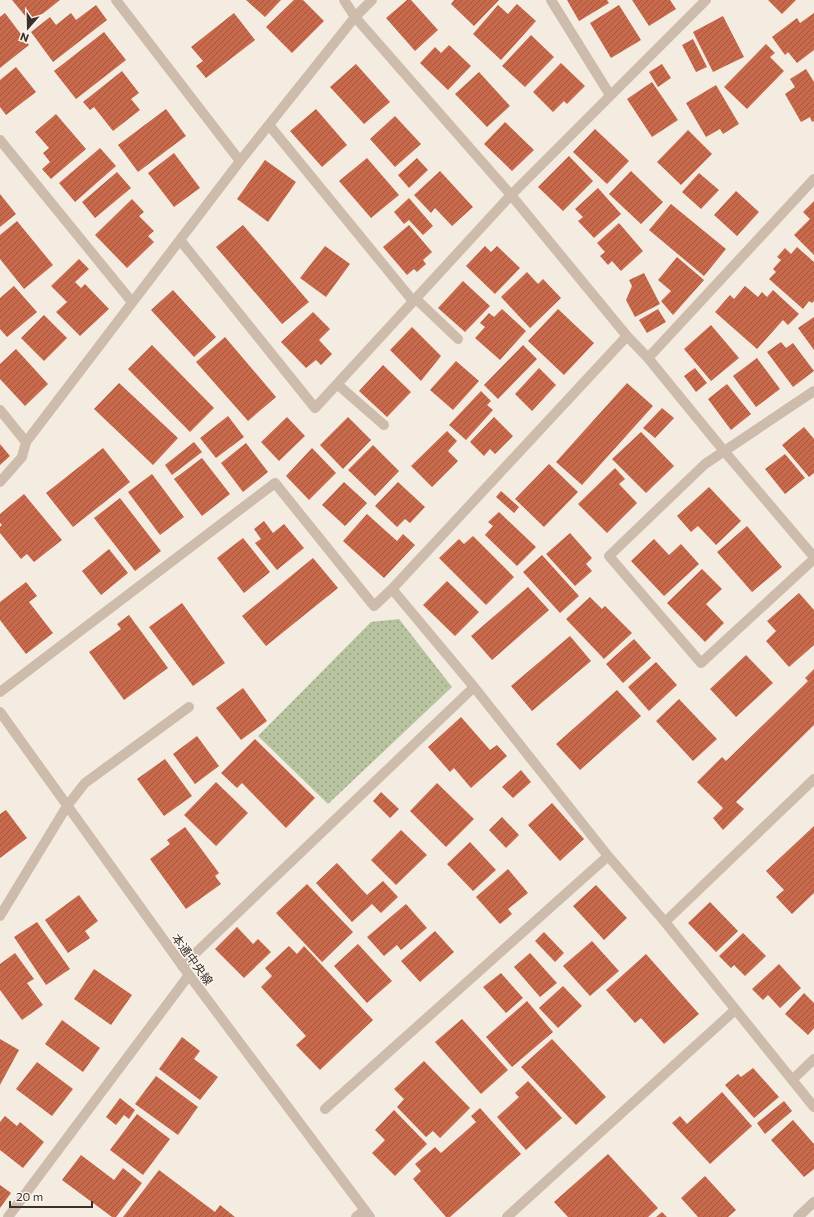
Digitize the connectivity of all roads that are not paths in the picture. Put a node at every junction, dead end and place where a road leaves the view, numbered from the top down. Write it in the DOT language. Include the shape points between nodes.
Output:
graph roads {
  1 [pos="116,0"];
  2 [pos="344,0"];
  3 [pos="372,0"];
  4 [pos="551,0"];
  5 [pos="706,0"];
  6 [pos="355,17"];
  7 [pos="610,95"];
  8 [pos="269,125"];
  9 [pos="0,140"];
  10 [pos="240,161"];
  11 [pos="814,180"];
  12 [pos="511,195"];
  13 [pos="180,240"];
  14 [pos="414,300"];
  15 [pos="132,302"];
  16 [pos="627,336"];
  17 [pos="458,339"];
  18 [pos="648,358"];
  19 [pos="337,384"];
  20 [pos="814,391"];
  21 [pos="0,410"];
  22 [pos="384,425"];
  23 [pos="26,442"];
  24 [pos="724,451"];
  25 [pos="0,482"];
  26 [pos="814,558"];
  27 [pos="392,589"];
  28 [pos="474,687"];
  29 [pos="0,692"];
  30 [pos="190,707"];
  31 [pos="0,712"];
  32 [pos="814,779"];
  33 [pos="67,806"];
  34 [pos="608,856"];
  35 [pos="0,916"];
  36 [pos="665,922"];
  37 [pos="182,966"];
  38 [pos="188,975"];
  39 [pos="735,1010"];
  40 [pos="814,1059"];
  41 [pos="792,1080"];
  42 [pos="814,1107"];
  43 [pos="325,1110"];
  44 [pos="814,1202"];
  45 [pos="367,1213"];
  46 [pos="8,1217"];
  47 [pos="356,1217"];
  48 [pos="507,1217"];
  49 [pos="798,1217"];
  1 -- 10 [label="street"];
  2 -- 6 [label="street"];
  3 -- 6 [label="street"];
  4 -- 7 [label="street"];
  5 -- 7 [label="street"];
  6 -- 8 [label="street"];
  6 -- 12 [label="street"];
  7 -- 12 [label="street"];
  8 -- 10 [label="street"];
  8 -- 14 [label="street"];
  9 -- 15 [label="street"];
  10 -- 13 [label="street"];
  11 -- 18 [label="street"];
  12 -- 14 [label="street"];
  12 -- 16 [label="street"];
  13 -- 15 [label="street"];
  13 -- 19 [label="street" via="315,408"];
  14 -- 17 [label="street"];
  14 -- 19 [label="street"];
  15 -- 23 [label="street"];
  16 -- 18 [label="street"];
  16 -- 27 [label="street"];
  18 -- 24 [label="street"];
  19 -- 22 [label="street"];
  20 -- 24 [label="street"];
  21 -- 23 [label="street"];
  23 -- 25 [label="street" via="22,458"];
  24 -- 26 [label="street"];
  24 -- 26 [label="street" via="705,464 608,556 701,663"];
  27 -- 28 [label="street"];
  27 -- 29 [label="street" via="374,606 275,483"];
  28 -- 34 [label="street"];
  28 -- 37 [label="street"];
  30 -- 33 [label="street" via="85,783"];
  31 -- 33 [label="street, 本通中央線"];
  32 -- 36 [label="street"];
  33 -- 35 [label="street"];
  33 -- 37 [label="street, 本通中央線"];
  34 -- 36 [label="street"];
  34 -- 43 [label="street"];
  36 -- 39 [label="street"];
  37 -- 38 [label="street, 本通中央線"];
  38 -- 45 [label="street, 本通中央線"];
  38 -- 46 [label="street"];
  39 -- 41 [label="street"];
  39 -- 48 [label="street"];
  40 -- 41 [label="street"];
  41 -- 42 [label="street"];
  44 -- 49 [label="street"];
  45 -- 47 [label="street"];
}
